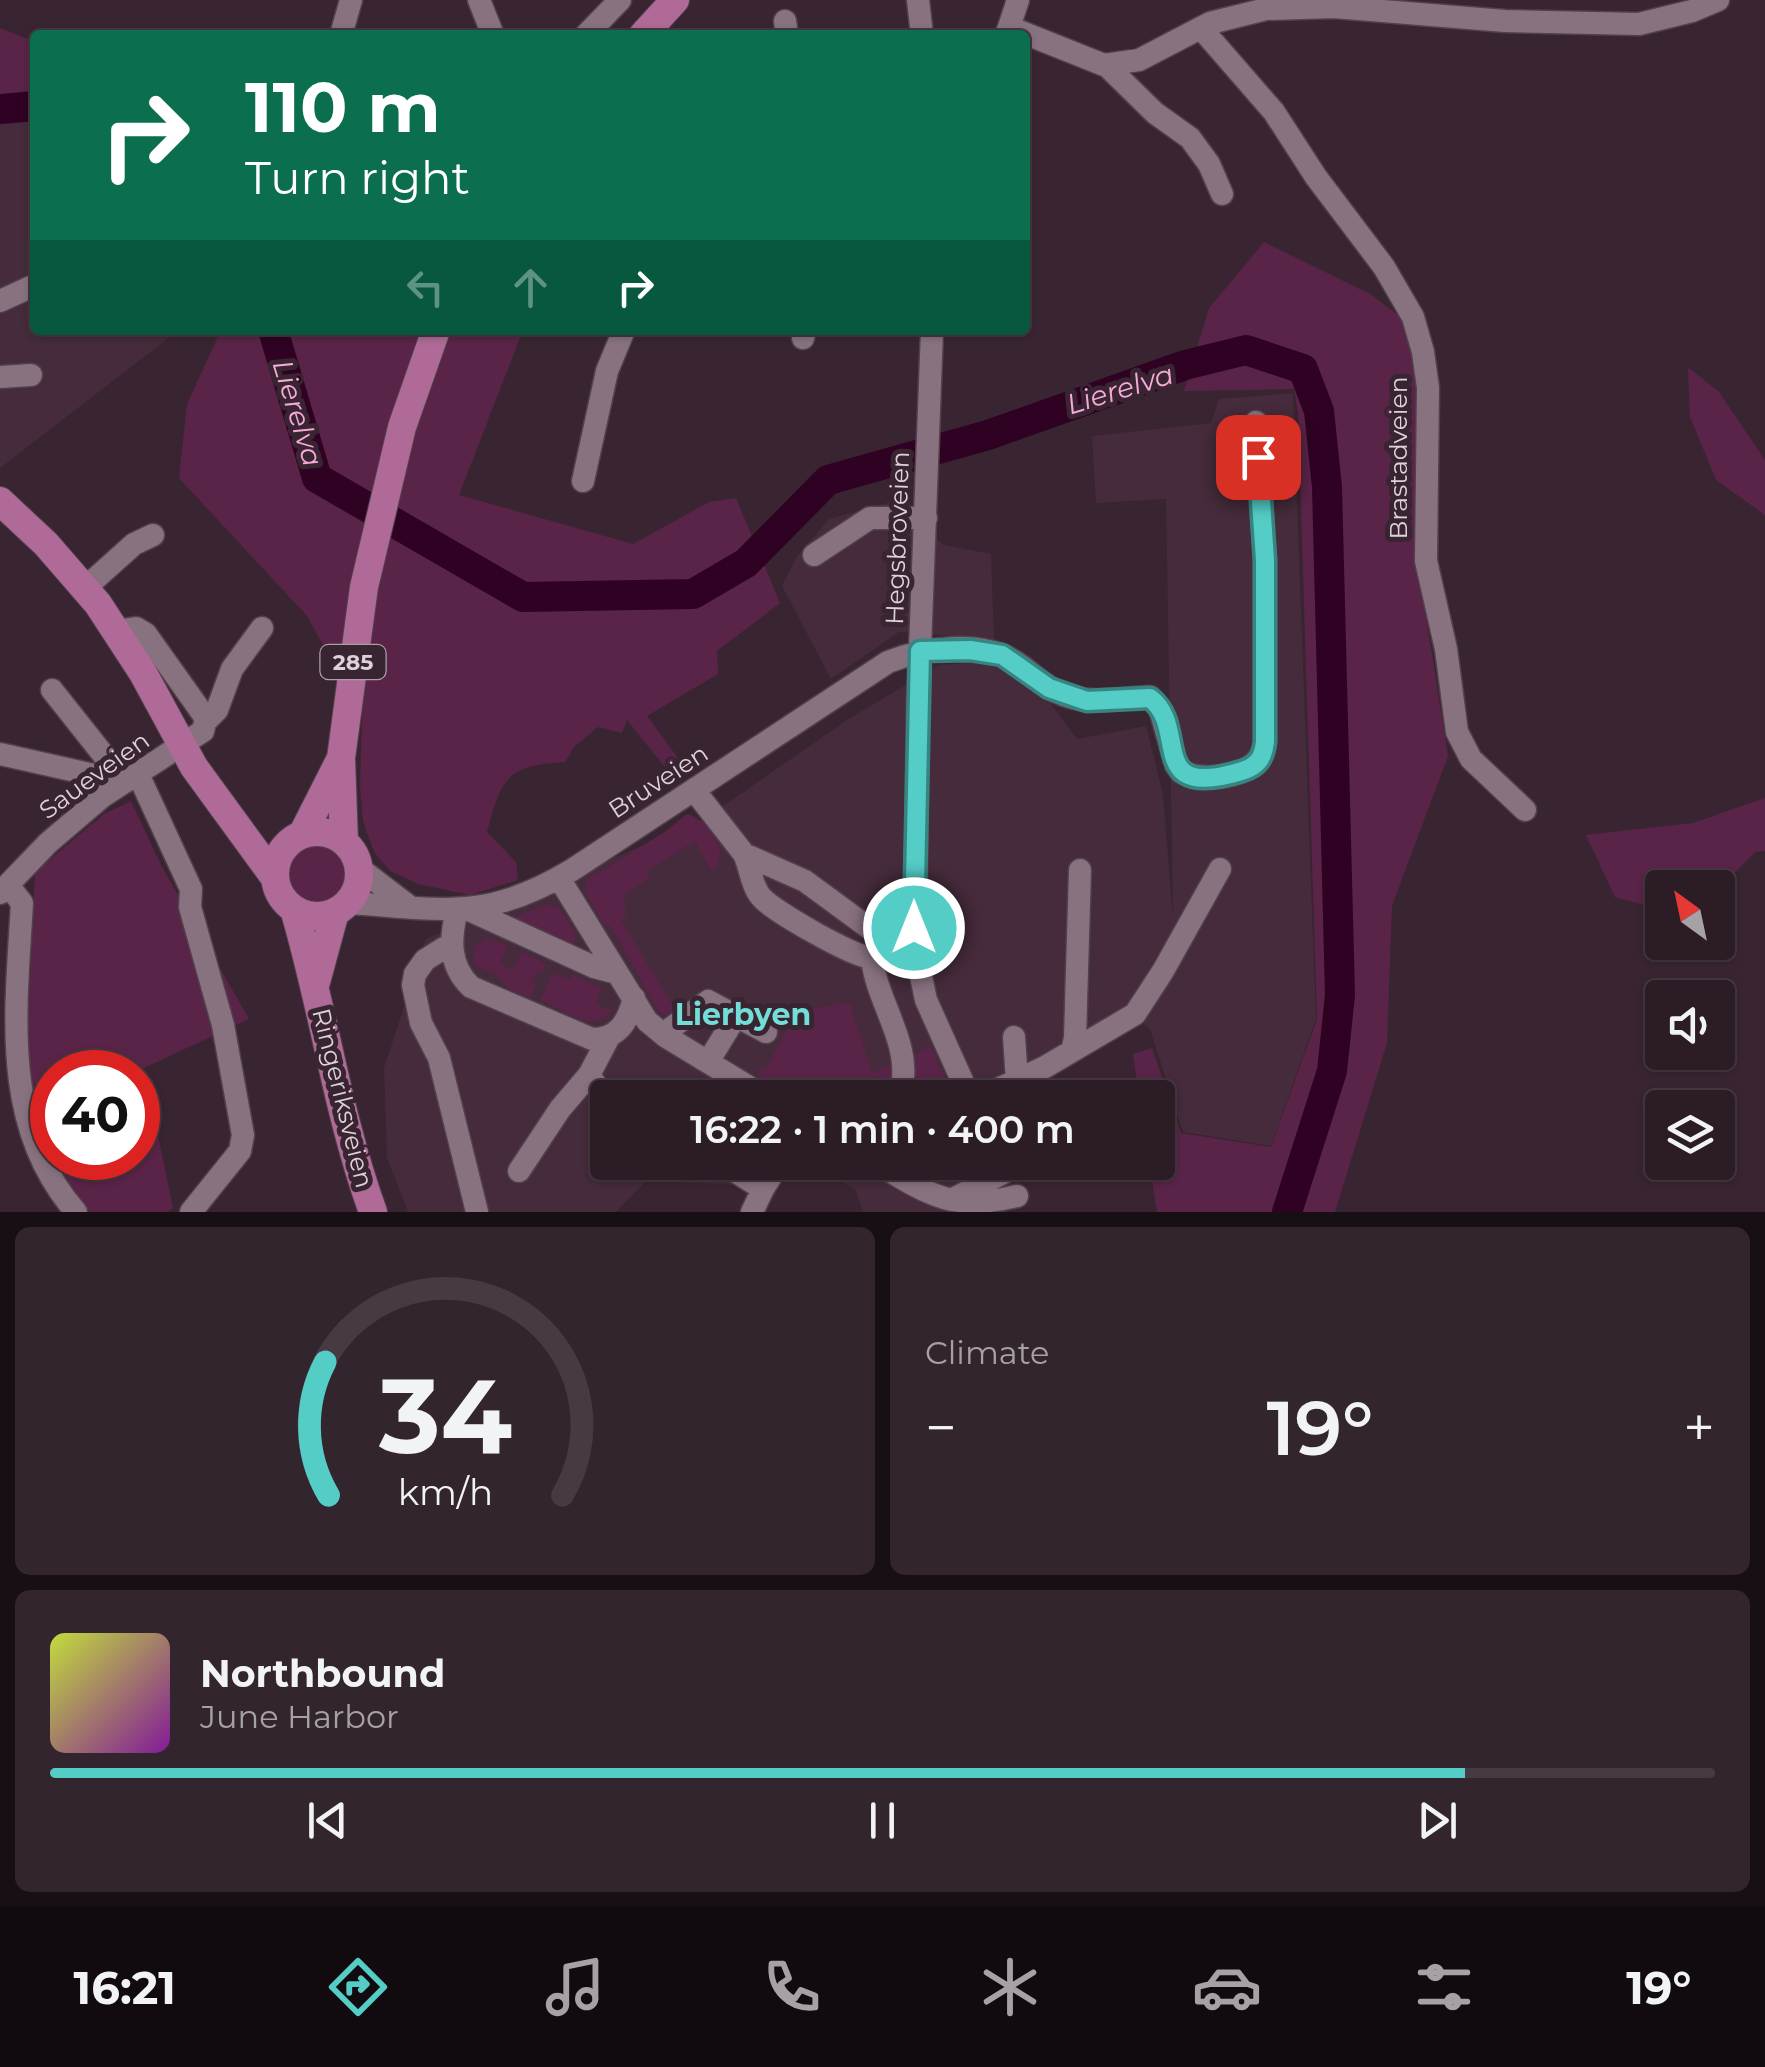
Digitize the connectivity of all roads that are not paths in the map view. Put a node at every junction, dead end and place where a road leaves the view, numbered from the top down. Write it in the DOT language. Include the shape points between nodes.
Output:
graph roads {
  1 [pos="351,0"];
  2 [pos="479,0"];
  3 [pos="620,0"];
  4 [pos="675,0"];
  5 [pos="918,0"];
  6 [pos="1018,0"];
  7 [pos="1718,0"];
  8 [pos="1201,28"];
  9 [pos="342,30"];
  10 [pos="491,30"];
  11 [pos="591,30"];
  12 [pos="648,30"];
  13 [pos="921,30"];
  14 [pos="1008,30"];
  15 [pos="1030,35"];
  16 [pos="1106,65"];
  17 [pos="1222,194"];
  18 [pos="30,286"];
  19 [pos="0,301"];
  20 [pos="434,335"];
  21 [pos="622,335"];
  22 [pos="932,335"];
  23 [pos="31,375"];
  24 [pos="0,377"];
  25 [pos="1256,422"];
  26 [pos="583,481"];
  27 [pos="0,501"];
  28 [pos="926,514"];
  29 [pos="153,535"];
  30 [pos="814,554"];
  31 [pos="85,588"];
  32 [pos="262,628"];
  33 [pos="117,631"];
  34 [pos="920,651"];
  35 [pos="52,690"];
  36 [pos="205,722"];
  37 [pos="181,746"];
  38 [pos="0,754"];
  39 [pos="341,758"];
  40 [pos="131,778"];
  41 [pos="694,790"];
  42 [pos="224,804"];
  43 [pos="1525,810"];
  44 [pos="297,837"];
  45 [pos="344,841"];
  46 [pos="744,854"];
  47 [pos="359,868"];
  48 [pos="1220,869"];
  49 [pos="1080,870"];
  50 [pos="275,878"];
  51 [pos="559,878"];
  52 [pos="4,889"];
  53 [pos="410,907"];
  54 [pos="341,908"];
  55 [pos="294,910"];
  56 [pos="463,910"];
  57 [pos="452,948"];
  58 [pos="915,948"];
  59 [pos="880,950"];
  60 [pos="617,973"];
  61 [pos="18,978"];
  62 [pos="316,984"];
  63 [pos="634,998"];
  64 [pos="736,1016"];
  65 [pos="0,1018"];
  66 [pos="766,1032"];
  67 [pos="663,1034"];
  68 [pos="609,1037"];
  69 [pos="1014,1037"];
  70 [pos="1072,1051"];
  71 [pos="708,1062"];
  72 [pos="589,1075"];
  73 [pos="903,1078"];
  74 [pos="592,1080"];
  75 [pos="738,1080"];
  76 [pos="962,1080"];
  77 [pos="1017,1080"];
  78 [pos="1019,1080"];
  79 [pos="12,1113"];
  80 [pos="519,1172"];
  81 [pos="749,1180"];
  82 [pos="769,1180"];
  83 [pos="905,1180"];
  84 [pos="983,1180"];
  85 [pos="1009,1180"];
  86 [pos="763,1189"];
  87 [pos="954,1199"];
  88 [pos="1021,1204"];
  89 [pos="76,1212"];
  90 [pos="190,1212"];
  91 [pos="373,1212"];
  92 [pos="477,1212"];
  93 [pos="752,1212"];
  1 -- 9 [label="street"];
  2 -- 10 [label="street"];
  3 -- 11 [label="street"];
  4 -- 12 [label="main road"];
  5 -- 13 [label="street"];
  6 -- 14 [label="street"];
  7 -- 8 [label="street" via="1639,24 1300,7 1231,16"];
  8 -- 16 [label="street" via="1139,60"];
  8 -- 43 [label="street, Brastadveien" via="1274,112 1413,317 1428,388 1426,562 1457,732 1471,759"];
  15 -- 16 [label="street"];
  16 -- 17 [label="street" via="1190,138"];
  18 -- 19 [label="street"];
  20 -- 39 [label="main road, 285" via="368,566"];
  21 -- 26 [label="street" via="607,370"];
  22 -- 28 [label="street, Hegsbroveien"];
  23 -- 24 [label="street"];
  25 -- 34 [label="street" via="1265,560 1265,742 1255,766 1222,776 1189,775 1176,765 1160,709 1150,698 1087,701 1049,688 1002,655"];
  27 -- 31 [label="main road, Ringeriksveien"];
  28 -- 30 [label="street" via="870,518"];
  28 -- 34 [label="street, Hegsbroveien"];
  29 -- 31 [label="street"];
  31 -- 33 [label="main road, Ringeriksveien"];
  32 -- 36 [label="street, Saueveien"];
  33 -- 36 [label="street" via="146,634"];
  33 -- 37 [label="main road, Ringeriksveien"];
  34 -- 41 [label="street, Bruveien" via="888,662"];
  34 -- 58 [label="street, Hegsbroveien"];
  35 -- 40 [label="street"];
  36 -- 37 [label="street, Saueveien"];
  37 -- 40 [label="street, Saueveien"];
  37 -- 42 [label="main road, Ringeriksveien"];
  38 -- 40 [label="street"];
  39 -- 44 [label="main road, 285"];
  39 -- 45 [label="main road, 285"];
  40 -- 52 [label="street, Saueveien" via="74,820"];
  40 -- 90 [label="street" via="192,889 190,908 243,1130 240,1150"];
  41 -- 46 [label="street"];
  41 -- 51 [label="street, Bruveien"];
  42 -- 44 [label="main road"];
  42 -- 50 [label="main road, Ringeriksveien"];
  44 -- 45 [label="main road" via="324,832"];
  44 -- 50 [label="main road, 285" via="278,857"];
  45 -- 47 [label="main road, 285"];
  46 -- 59 [label="street" via="805,881"];
  46 -- 59 [label="street" via="761,898 861,958"];
  47 -- 53 [label="street"];
  47 -- 54 [label="main road, Ringeriksveien" via="356,889"];
  48 -- 70 [label="street" via="1146,1000 1127,1020"];
  49 -- 70 [label="street"];
  50 -- 55 [label="main road, Ringeriksveien"];
  51 -- 56 [label="street, Bruveien" via="510,901"];
  51 -- 60 [label="street"];
  52 -- 61 [label="street" via="22,903"];
  53 -- 54 [label="street, Bruveien"];
  53 -- 56 [label="street, Bruveien"];
  54 -- 55 [label="main road" via="314,916"];
  54 -- 62 [label="main road, Ringeriksveien"];
  55 -- 62 [label="main road, Ringeriksveien"];
  56 -- 57 [label="street"];
  56 -- 60 [label="street"];
  57 -- 68 [label="street" via="471,986 586,1038"];
  57 -- 92 [label="street" via="425,960 414,985"];
  58 -- 59 [label="street"];
  58 -- 76 [label="street, Hegsbroveien" via="926,1000"];
  59 -- 73 [label="street" via="874,975 904,1062"];
  60 -- 63 [label="street"];
  61 -- 65 [label="street"];
  61 -- 79 [label="street"];
  62 -- 91 [label="main road, Ringeriksveien" via="351,1148"];
  63 -- 67 [label="street"];
  63 -- 68 [label="street" via="624,1025"];
  64 -- 66 [label="street"];
  64 -- 67 [label="street" via="708,1001"];
  64 -- 71 [label="street"];
  67 -- 71 [label="street"];
  68 -- 72 [label="street"];
  69 -- 77 [label="street"];
  70 -- 78 [label="street"];
  71 -- 75 [label="street"];
  72 -- 74 [label="street"];
  72 -- 80 [label="street"];
  79 -- 89 [label="street"];
  81 -- 86 [label="street"];
  82 -- 86 [label="street"];
  83 -- 87 [label="street" via="936,1198"];
  84 -- 87 [label="street"];
  85 -- 88 [label="street"];
  86 -- 93 [label="street"];
  87 -- 88 [label="street"];
}
